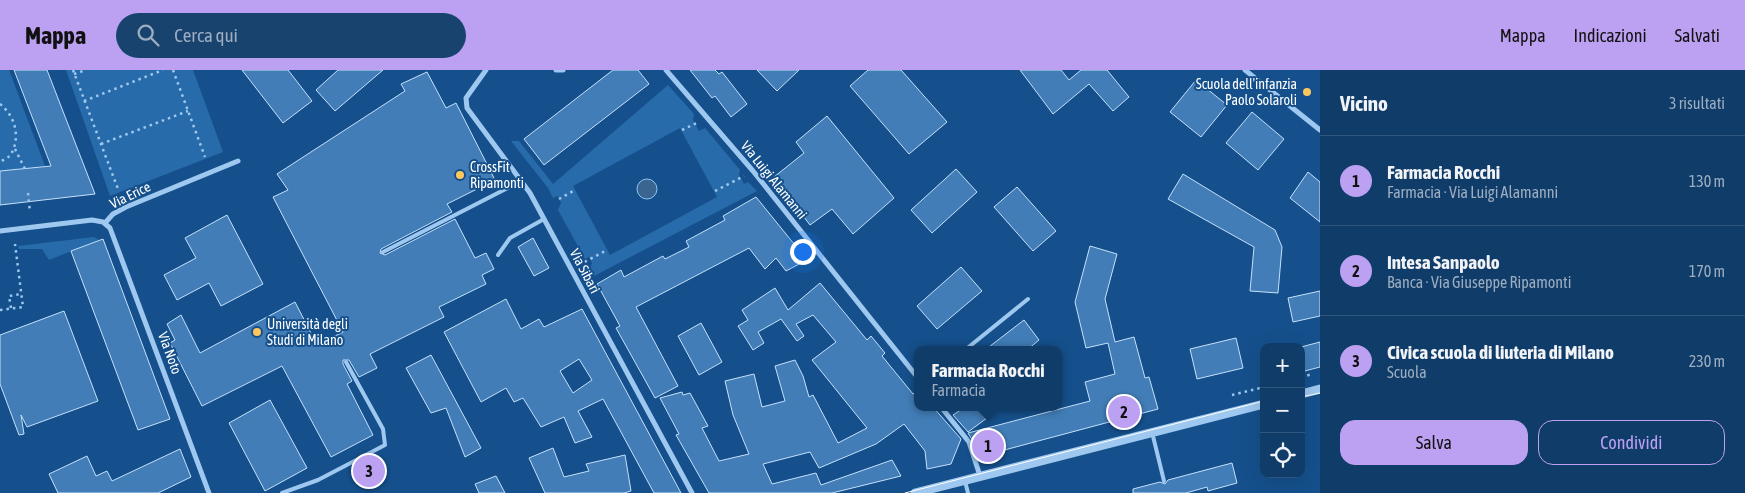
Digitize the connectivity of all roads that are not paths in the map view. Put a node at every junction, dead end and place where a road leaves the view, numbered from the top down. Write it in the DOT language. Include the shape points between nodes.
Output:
graph roads {
  1 [pos="486,70"];
  2 [pos="556,70"];
  3 [pos="563,70"];
  4 [pos="666,70"];
  5 [pos="1245,70"];
  6 [pos="1320,130"];
  7 [pos="238,161"];
  8 [pos="521,181"];
  9 [pos="544,219"];
  10 [pos="105,223"];
  11 [pos="0,231"];
  12 [pos="383,252"];
  13 [pos="498,255"];
  14 [pos="1028,299"];
  15 [pos="970,346"];
  16 [pos="346,362"];
  17 [pos="914,373"];
  18 [pos="1320,390"];
  19 [pos="1305,393"];
  20 [pos="1260,405"];
  21 [pos="945,411"];
  22 [pos="1152,432"];
  23 [pos="980,476"];
  24 [pos="964,480"];
  25 [pos="1164,481"];
  26 [pos="209,493"];
  27 [pos="282,493"];
  28 [pos="692,493"];
  29 [pos="915,493"];
  30 [pos="968,493"];
  1 -- 8 [label="street, Via Sibari" via="466,98 467,108"];
  2 -- 3 [label="street"];
  4 -- 17 [label="street, Via Luigi Alamanni" via="753,171"];
  5 -- 6 [label="street"];
  7 -- 10 [label="street, Via Erice" via="119,210"];
  8 -- 9 [label="street, Via Sibari"];
  8 -- 12 [label="lane"];
  9 -- 13 [label="lane" via="510,238"];
  9 -- 28 [label="street, Via Sibari"];
  10 -- 11 [label="street, Via Erice" via="90,220"];
  10 -- 26 [label="street, Via Noto" via="116,240"];
  14 -- 15 [label="lane"];
  16 -- 27 [label="lane" via="383,429 385,445 318,480"];
  18 -- 19 [label="street"];
  20 -- 22 [label="street"];
  21 -- 23 [label="street" via="969,442"];
  22 -- 23 [label="street"];
  22 -- 25 [label="lane"];
  23 -- 24 [label="street"];
  24 -- 29 [label="street"];
  24 -- 30 [label="lane"];
}
